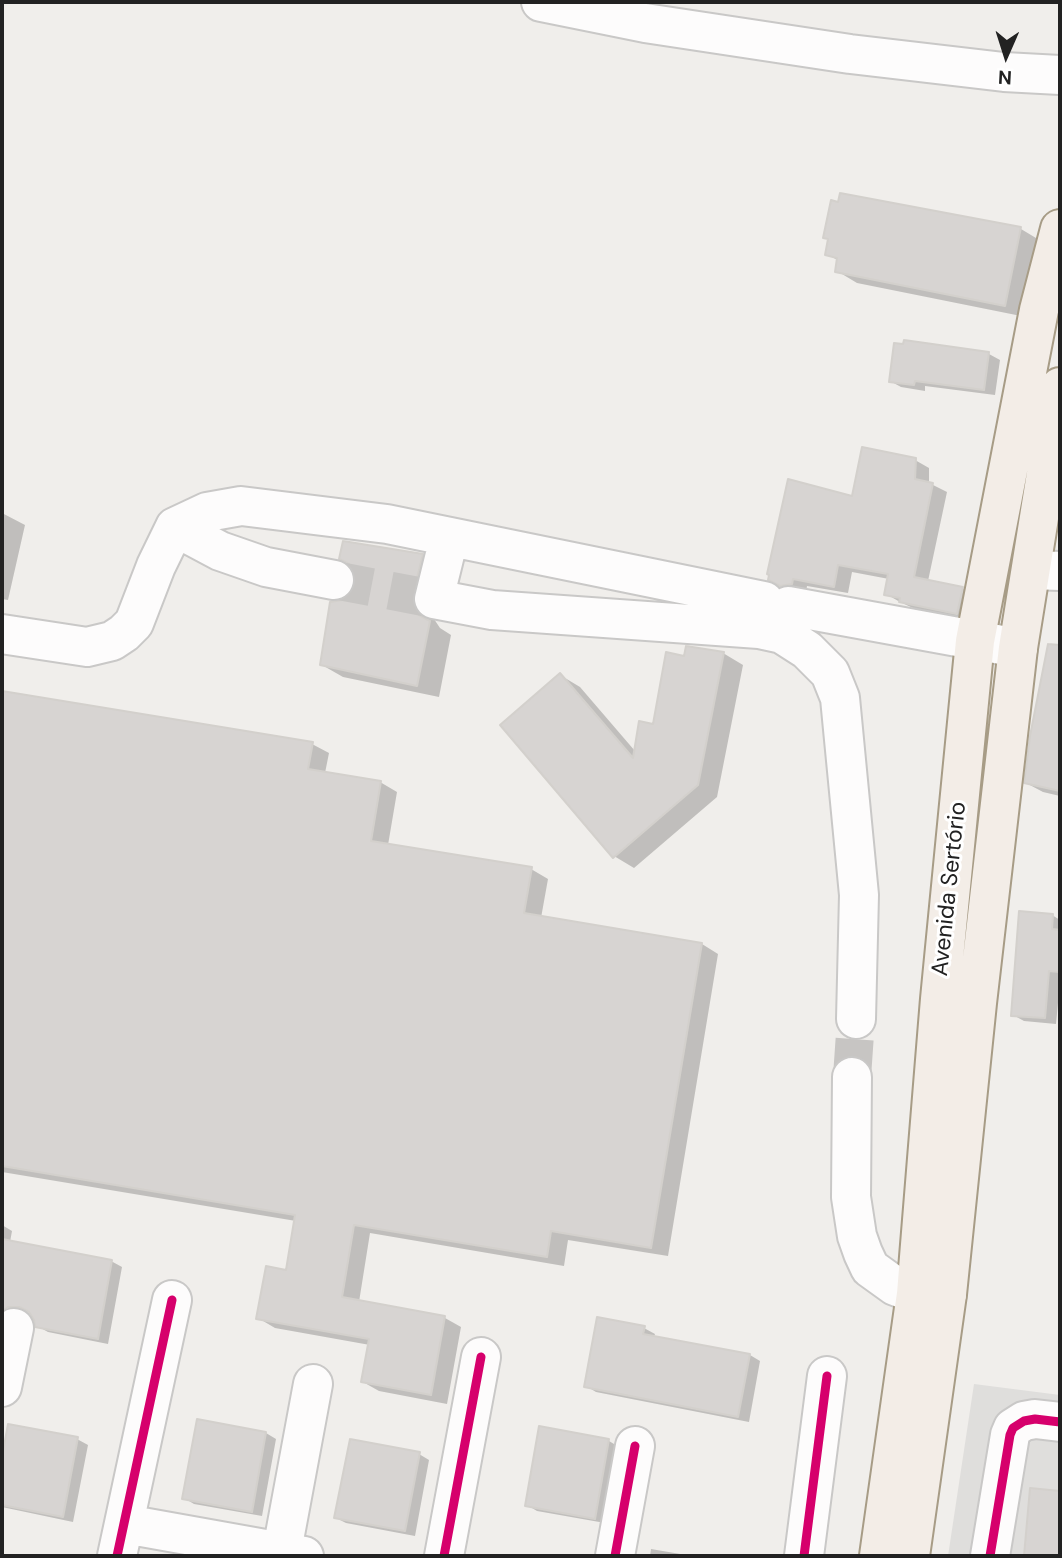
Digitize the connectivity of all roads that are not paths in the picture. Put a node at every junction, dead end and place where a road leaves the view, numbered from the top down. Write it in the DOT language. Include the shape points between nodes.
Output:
graph roads {
  1 [pos="541,2"];
  2 [pos="1060,75"];
  3 [pos="1060,229"];
  4 [pos="1059,398"];
  5 [pos="175,527"];
  6 [pos="449,538"];
  7 [pos="1046,570"];
  8 [pos="334,580"];
  9 [pos="2,634"];
  10 [pos="975,641"];
  11 [pos="1018,648"];
  12 [pos="856,1019"];
  13 [pos="852,1077"];
  14 [pos="932,1294"];
  15 [pos="172,1300"];
  16 [pos="14,1328"];
  17 [pos="481,1357"];
  18 [pos="827,1376"];
  19 [pos="313,1384"];
  20 [pos="2,1387"];
  21 [pos="1060,1422"];
  22 [pos="635,1446"];
  23 [pos="121,1540"];
  24 [pos="289,1555"];
  25 [pos="444,1556"];
  26 [pos="615,1556"];
  27 [pos="804,1556"];
  28 [pos="879,1556"];
  29 [pos="911,1556"];
  30 [pos="990,1556"];
  1 -- 2 [label="street" via="850,54"];
  3 -- 10 [label="main road, Avenida Sertório" via="1039,310"];
  4 -- 7 [label="main road, Avenida Sertório"];
  5 -- 6 [label="street" via="207,512 241,506 387,524"];
  5 -- 8 [label="street" via="220,551 266,567"];
  5 -- 9 [label="street" via="134,623 112,641 87,648"];
  6 -- 10 [label="street"];
  6 -- 12 [label="street" via="434,599 492,610 759,629 782,634 830,673 840,698 859,895"];
  7 -- 11 [label="main road, Avenida Sertório"];
  10 -- 11 [label="street"];
  10 -- 14 [label="main road, Avenida Sertório" via="940,999"];
  11 -- 14 [label="main road, Avenida Sertório" via="977,1003"];
  13 -- 14 [label="street" via="851,1197 857,1236 870,1268 895,1286"];
  14 -- 28 [label="main road, Avenida Sertório"];
  14 -- 29 [label="main road, Avenida Sertório"];
  15 -- 23 [label="street"];
  16 -- 20 [label="street"];
  17 -- 25 [label="street"];
  18 -- 27 [label="street"];
  19 -- 24 [label="street"];
  21 -- 30 [label="street" via="1035,1419 1013,1428"];
  22 -- 26 [label="street"];
  23 -- 24 [label="street"];
}
